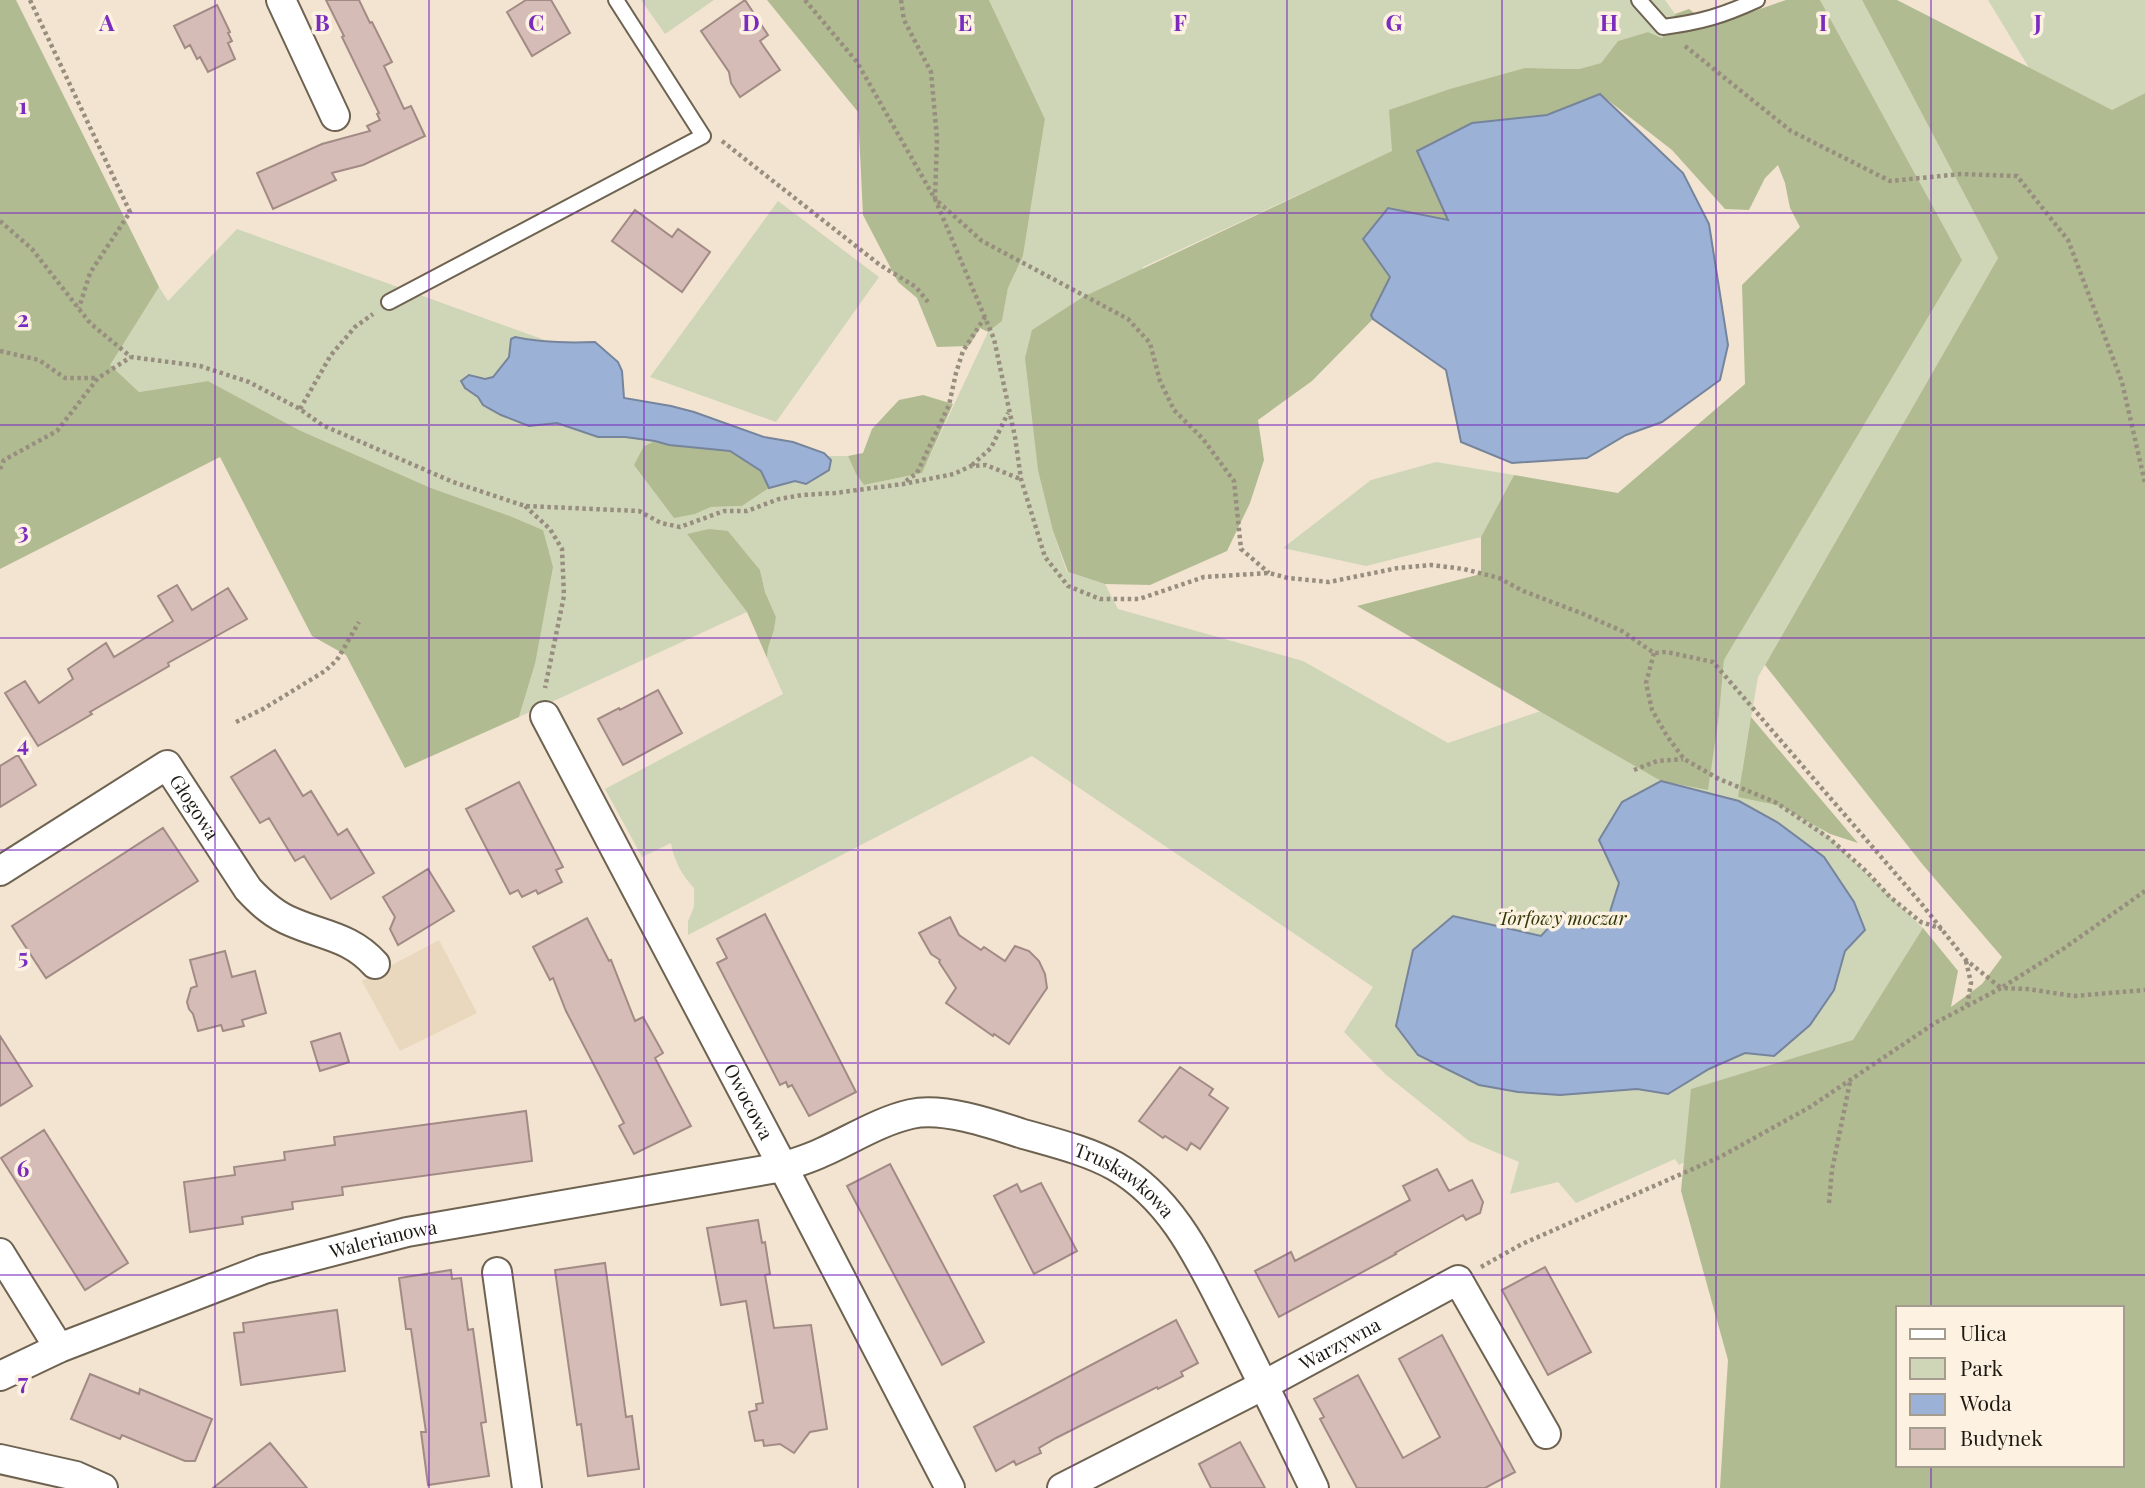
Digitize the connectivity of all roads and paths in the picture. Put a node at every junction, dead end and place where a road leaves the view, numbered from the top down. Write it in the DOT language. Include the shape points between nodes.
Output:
graph roads {
  1 [pos="30,0"];
  2 [pos="281,0"];
  3 [pos="616,0"];
  4 [pos="805,0"];
  5 [pos="901,0"];
  6 [pos="1639,0"];
  7 [pos="1757,0"];
  8 [pos="1663,27"];
  9 [pos="335,116"];
  10 [pos="703,136"];
  11 [pos="936,200"];
  12 [pos="0,222"];
  13 [pos="389,302"];
  14 [pos="928,302"];
  15 [pos="79,309"];
  16 [pos="985,317"];
  17 [pos="0,351"];
  18 [pos="131,357"];
  19 [pos="98,378"];
  20 [pos="300,409"];
  21 [pos="1009,410"];
  22 [pos="971,466"];
  23 [pos="0,468"];
  24 [pos="1021,479"];
  25 [pos="2145,483"];
  26 [pos="903,484"];
  27 [pos="524,506"];
  28 [pos="1269,573"];
  29 [pos="359,622"];
  30 [pos="1654,653"];
  31 [pos="545,716"];
  32 [pos="236,722"];
  33 [pos="1684,759"];
  34 [pos="1634,770"];
  35 [pos="0,871"];
  36 [pos="2145,891"];
  37 [pos="1942,929"];
  38 [pos="1966,960"];
  39 [pos="375,964"];
  40 [pos="2001,988"];
  41 [pos="2145,990"];
  42 [pos="1967,1006"];
  43 [pos="1850,1081"];
  44 [pos="783,1167"];
  45 [pos="1829,1203"];
  46 [pos="0,1253"];
  47 [pos="497,1272"];
  48 [pos="1458,1280"];
  49 [pos="59,1348"];
  50 [pos="0,1376"];
  51 [pos="1264,1385"];
  52 [pos="1546,1434"];
  53 [pos="0,1459"];
  54 [pos="103,1488"];
  55 [pos="527,1488"];
  56 [pos="950,1488"];
  57 [pos="1062,1488"];
  58 [pos="1314,1488"];
  1 -- 15 [label="path" via="130,212 90,273"];
  2 -- 9 [label="street"];
  3 -- 10 [label="lane"];
  4 -- 11 [label="path" via="857,62"];
  5 -- 11 [label="path" via="904,20 931,72"];
  6 -- 8 [label="lane"];
  7 -- 8 [label="lane" via="1722,16"];
  8 -- 25 [label="path" via="1791,131 1890,181 1961,174 2017,176 2068,240 2122,382"];
  10 -- 13 [label="lane"];
  10 -- 14 [label="path" via="724,142 880,265 916,287"];
  11 -- 16 [label="path"];
  11 -- 28 [label="path" via="982,242 1128,319 1150,343 1174,410 1234,481 1241,549"];
  12 -- 15 [label="path" via="32,249"];
  13 -- 20 [label="path" via="355,327 331,355"];
  15 -- 18 [label="path"];
  16 -- 21 [label="path"];
  16 -- 26 [label="path" via="963,351 949,405 918,473"];
  17 -- 19 [label="path" via="39,359 65,378"];
  18 -- 19 [label="path"];
  18 -- 20 [label="path" via="200,366 249,382"];
  19 -- 23 [label="path" via="57,431 4,460"];
  20 -- 27 [label="path" via="322,425 441,477"];
  21 -- 22 [label="path" via="991,447"];
  21 -- 24 [label="path"];
  22 -- 24 [label="path" via="986,465"];
  22 -- 26 [label="path"];
  24 -- 28 [label="path" via="1045,557 1068,586 1100,599 1139,599 1204,577"];
  26 -- 27 [label="path" via="779,499 680,527 660,523 639,511"];
  27 -- 31 [label="path" via="550,529 562,549 564,596 542,705"];
  28 -- 30 [label="path" via="1329,582 1398,568 1432,565 1464,569 1499,578 1622,631"];
  29 -- 32 [label="path" via="331,665"];
  30 -- 33 [label="path" via="1646,684 1652,710"];
  30 -- 37 [label="path" via="1713,662"];
  31 -- 44 [label="street, Owocowa"];
  33 -- 34 [label="path" via="1657,761"];
  33 -- 37 [label="path" via="1774,802 1829,838 1921,922"];
  35 -- 39 [label="street, Głogowa" via="167,765 260,902 290,922 362,950"];
  36 -- 40 [label="path"];
  37 -- 38 [label="path"];
  38 -- 40 [label="path"];
  38 -- 42 [label="path" via="1971,983"];
  40 -- 41 [label="path" via="2074,996"];
  40 -- 42 [label="path"];
  42 -- 43 [label="path"];
  43 -- 45 [label="path"];
  43 -- 48 [label="path" via="1720,1157 1522,1244"];
  44 -- 49 [label="street, Walerianowa" via="384,1238 264,1269"];
  44 -- 51 [label="street, Truskawkowa" via="884,1123 913,1113 935,1112 998,1126 1092,1156 1143,1186 1168,1211 1189,1240"];
  44 -- 56 [label="street, Owocowa"];
  46 -- 49 [label="street"];
  47 -- 55 [label="street"];
  48 -- 51 [label="street, Warzywna"];
  48 -- 52 [label="street"];
  49 -- 50 [label="street, Walerianowa"];
  51 -- 57 [label="street, Warzywna"];
  51 -- 58 [label="street, Truskawkowa"];
  53 -- 54 [label="street" via="76,1476"];
}
